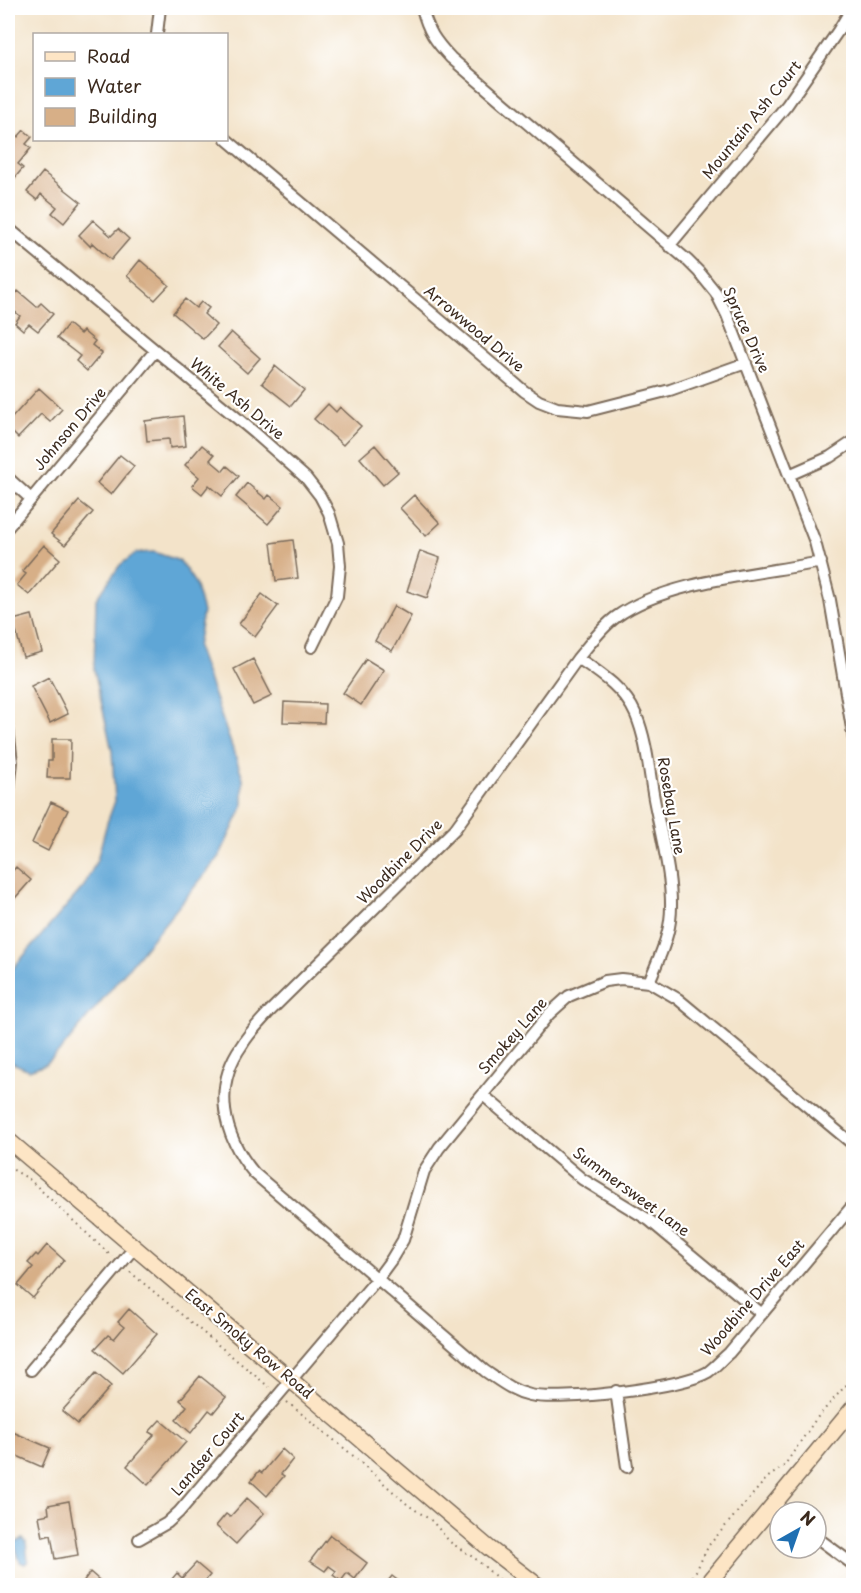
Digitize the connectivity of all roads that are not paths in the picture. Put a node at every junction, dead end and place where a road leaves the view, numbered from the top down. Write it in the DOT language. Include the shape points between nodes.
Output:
graph roads {
  1 [pos="160,8"];
  2 [pos="422,8"];
  3 [pos="852,8"];
  4 [pos="157,33"];
  5 [pos="228,141"];
  6 [pos="8,228"];
  7 [pos="669,246"];
  8 [pos="155,351"];
  9 [pos="746,363"];
  10 [pos="854,441"];
  11 [pos="789,475"];
  12 [pos="8,478"];
  13 [pos="31,499"];
  14 [pos="8,527"];
  15 [pos="821,562"];
  16 [pos="312,646"];
  17 [pos="578,658"];
  18 [pos="8,729"];
  19 [pos="854,740"];
  20 [pos="8,798"];
  21 [pos="649,982"];
  22 [pos="483,1095"];
  23 [pos="8,1140"];
  24 [pos="854,1145"];
  25 [pos="854,1204"];
  26 [pos="134,1248"];
  27 [pos="377,1279"];
  28 [pos="762,1314"];
  29 [pos="31,1370"];
  30 [pos="291,1380"];
  31 [pos="616,1391"];
  32 [pos="854,1407"];
  33 [pos="627,1467"];
  34 [pos="784,1500"];
  35 [pos="768,1519"];
  36 [pos="139,1539"];
  37 [pos="828,1546"];
  38 [pos="490,1549"];
  39 [pos="854,1565"];
  40 [pos="520,1586"];
  41 [pos="538,1586"];
  42 [pos="706,1586"];
  1 -- 4 [label="street"];
  2 -- 7 [label="street, Spruce Drive" via="435,41 451,58"];
  3 -- 7 [label="street, Mountain Ash Court" via="787,105"];
  5 -- 9 [label="street, Arrowwood Drive" via="539,401 572,411 588,411 670,390"];
  6 -- 8 [label="street, White Ash Drive"];
  7 -- 9 [label="street, Spruce Drive" via="716,293"];
  8 -- 13 [label="street, Johnson Drive"];
  8 -- 16 [label="street, White Ash Drive" via="286,460 320,496 338,543 340,566 337,596"];
  9 -- 11 [label="street, Spruce Drive"];
  10 -- 11 [label="street" via="830,457"];
  11 -- 15 [label="street, Spruce Drive"];
  12 -- 13 [label="street"];
  13 -- 14 [label="street, Johnson Drive"];
  15 -- 17 [label="street, Woodbine Drive" via="675,589 637,604 616,617"];
  15 -- 19 [label="street, Spruce Drive"];
  17 -- 21 [label="street, Rosebay Lane" via="626,698 636,714 644,742 671,893 670,921"];
  17 -- 27 [label="street, Woodbine Drive" via="455,829 268,1012 240,1046 230,1068 224,1110 241,1158"];
  18 -- 20 [label="street" via="12,762"];
  21 -- 22 [label="street, Smokey Lane" via="605,981 569,996 549,1014"];
  21 -- 24 [label="street, Smokey Lane" via="678,999"];
  22 -- 27 [label="street, Smokey Lane" via="424,1171 403,1240"];
  22 -- 28 [label="street, Summersweet Lane" via="582,1179 649,1220"];
  23 -- 26 [label="street, East Smoky Row Road"];
  25 -- 28 [label="street, Woodbine Drive East"];
  26 -- 29 [label="street"];
  26 -- 30 [label="street, East Smoky Row Road"];
  27 -- 30 [label="street, Smokey Lane"];
  27 -- 31 [label="street, Woodbine Drive East" via="509,1388 547,1398"];
  28 -- 31 [label="street, Woodbine Drive East" via="709,1371 677,1383"];
  30 -- 36 [label="street, Landser Court" via="179,1512"];
  30 -- 38 [label="street, East Smoky Row Road"];
  31 -- 33 [label="street"];
  32 -- 34 [label="street"];
  35 -- 42 [label="street"];
  37 -- 39 [label="street"];
  38 -- 40 [label="street"];
  38 -- 41 [label="street"];
}
